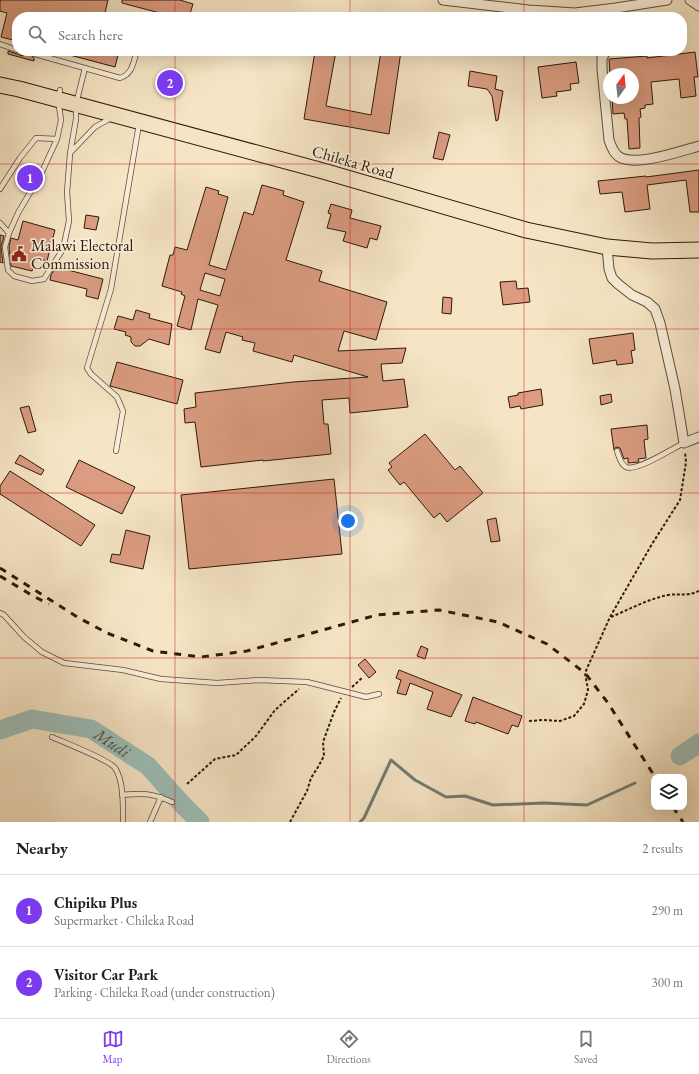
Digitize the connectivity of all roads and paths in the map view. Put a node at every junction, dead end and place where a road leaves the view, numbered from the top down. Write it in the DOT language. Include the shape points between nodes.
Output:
graph roads {
  1 [pos="445,0"];
  2 [pos="667,0"];
  3 [pos="690,0"];
  4 [pos="699,6"];
  5 [pos="559,12"];
  6 [pos="620,12"];
  7 [pos="0,44"];
  8 [pos="12,48"];
  9 [pos="42,56"];
  10 [pos="135,56"];
  11 [pos="603,56"];
  12 [pos="85,68"];
  13 [pos="0,77"];
  14 [pos="0,85"];
  15 [pos="59,95"];
  16 [pos="77,100"];
  17 [pos="116,115"];
  18 [pos="139,122"];
  19 [pos="56,139"];
  20 [pos="699,146"];
  21 [pos="70,154"];
  22 [pos="0,189"];
  23 [pos="0,223"];
  24 [pos="9,233"];
  25 [pos="699,241"];
  26 [pos="607,247"];
  27 [pos="699,250"];
  28 [pos="699,437"];
  29 [pos="684,443"];
  30 [pos="116,451"];
  31 [pos="617,451"];
  32 [pos="699,591"];
  33 [pos="0,613"];
  34 [pos="610,617"];
  35 [pos="363,677"];
  36 [pos="307,682"];
  37 [pos="345,692"];
  38 [pos="379,694"];
  39 [pos="529,721"];
  40 [pos="52,737"];
  41 [pos="187,784"];
  42 [pos="122,794"];
  43 [pos="161,797"];
  44 [pos="172,802"];
  45 [pos="123,822"];
  46 [pos="150,822"];
  47 [pos="290,822"];
  1 -- 5 [label="street"];
  2 -- 6 [label="street"];
  3 -- 4 [label="street"];
  7 -- 8 [label="lane"];
  9 -- 12 [label="lane"];
  10 -- 12 [label="lane" via="130,73 126,77 120,78"];
  11 -- 20 [label="street" via="602,69 609,140 618,156 627,160 644,161"];
  12 -- 16 [label="lane"];
  13 -- 15 [label="highway"];
  14 -- 15 [label="highway, Chileka Road"];
  15 -- 16 [label="highway, Chileka Road"];
  15 -- 19 [label="lane" via="61,120"];
  16 -- 17 [label="highway, Chileka Road"];
  16 -- 21 [label="lane"];
  16 -- 25 [label="highway" via="336,166 533,224 609,238 679,243"];
  17 -- 18 [label="highway, Chileka Road"];
  17 -- 21 [label="lane" via="96,127"];
  18 -- 26 [label="highway, Chileka Road" via="526,230"];
  18 -- 30 [label="lane" via="111,289 87,368 117,397 122,411"];
  19 -- 22 [label="lane" via="36,138"];
  19 -- 24 [label="lane" via="41,174"];
  21 -- 24 [label="lane" via="67,192 69,221 66,236 62,249 44,279 21,279 8,270 5,248"];
  23 -- 24 [label="lane"];
  26 -- 27 [label="highway, Chileka Road" via="652,251"];
  26 -- 29 [label="street" via="612,278 632,295 655,309 675,389"];
  28 -- 29 [label="street"];
  29 -- 31 [label="lane" via="632,468 621,463"];
  29 -- 34 [label="path" via="686,462 680,500"];
  32 -- 34 [label="path" via="689,595 669,595"];
  33 -- 36 [label="lane" via="42,652 64,664 123,670 161,679 217,683 260,680"];
  34 -- 39 [label="path" via="585,674 588,690 584,704 574,716 560,721"];
  35 -- 37 [label="path"];
  36 -- 37 [label="lane"];
  36 -- 41 [label="path" via="276,710 256,736 236,755 215,759"];
  37 -- 38 [label="lane" via="366,697"];
  37 -- 47 [label="path" via="334,712 323,742 324,756"];
  40 -- 42 [label="lane" via="115,767"];
  42 -- 43 [label="lane" via="143,793"];
  42 -- 45 [label="lane"];
  43 -- 44 [label="lane"];
  43 -- 46 [label="lane"];
}
